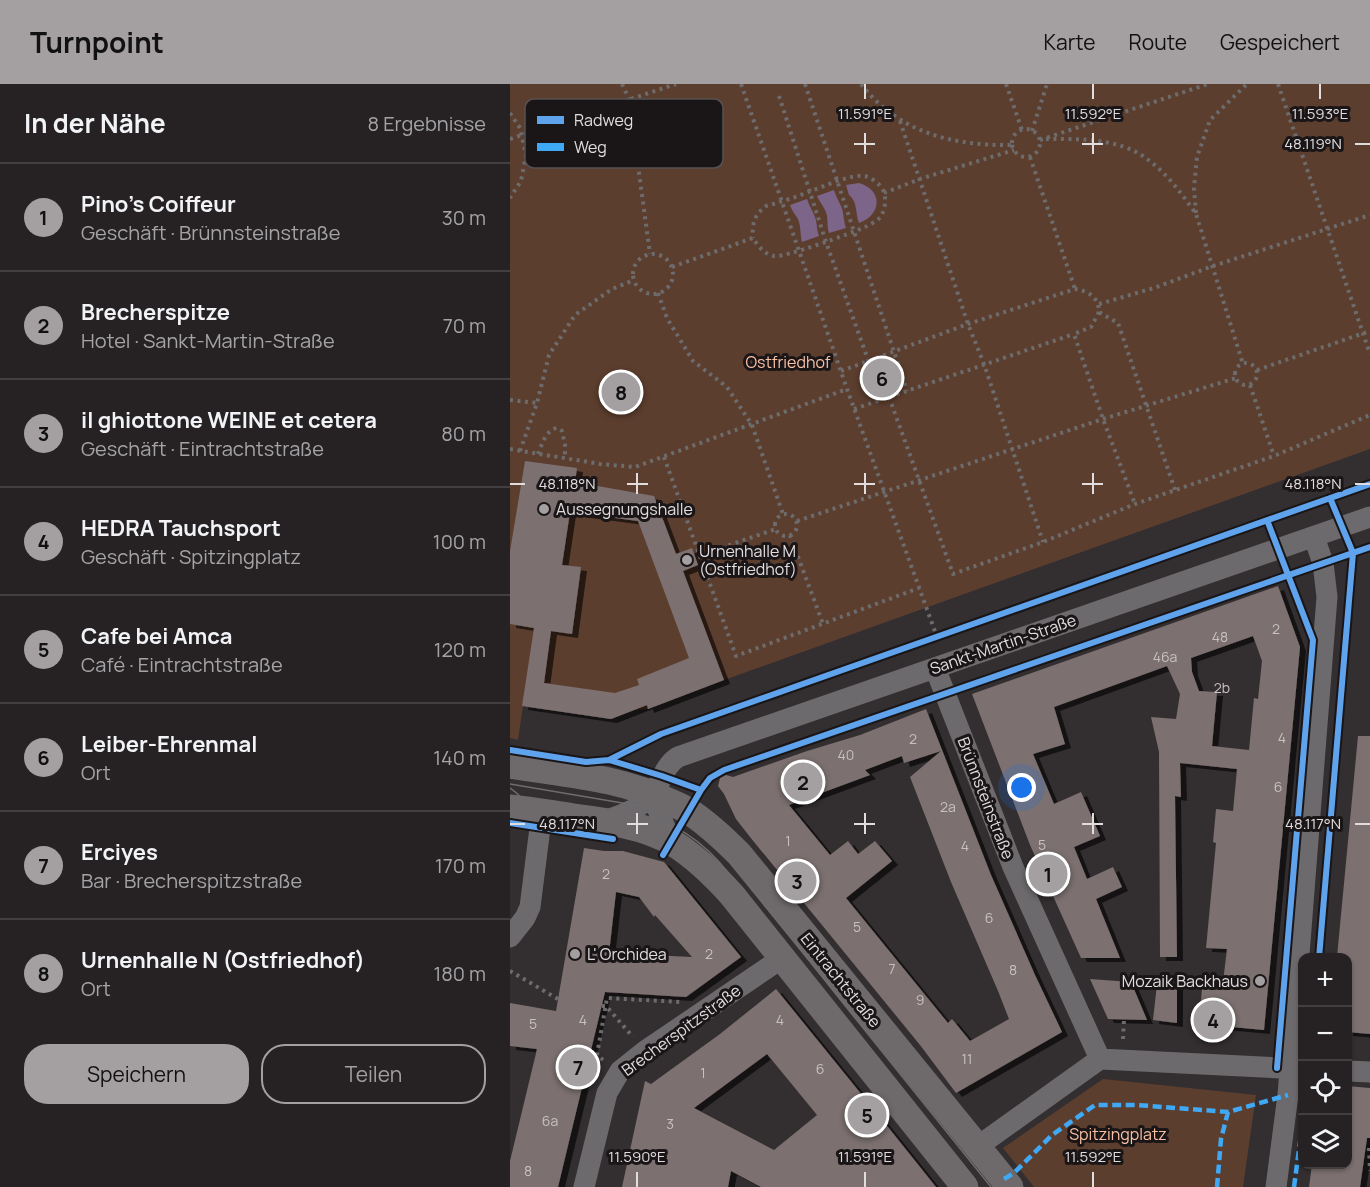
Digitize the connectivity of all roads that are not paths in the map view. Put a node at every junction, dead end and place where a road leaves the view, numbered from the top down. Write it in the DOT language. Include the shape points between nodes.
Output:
graph roads {
  1 [pos="1370,517"];
  2 [pos="1314,537"];
  3 [pos="935,668"];
  4 [pos="510,765"];
  5 [pos="654,793"];
  6 [pos="510,808"];
  7 [pos="542,812"];
  8 [pos="606,821"];
  9 [pos="671,842"];
  10 [pos="510,937"];
  11 [pos="782,958"];
  12 [pos="1100,1059"];
  13 [pos="1296,1069"];
  14 [pos="1352,1071"];
  15 [pos="1370,1072"];
  16 [pos="977,1147"];
  17 [pos="584,1187"];
  18 [pos="965,1187"];
  19 [pos="1010,1187"];
  20 [pos="1276,1187"];
  1 -- 2 [label="street, Sankt-Martin-Straße"];
  2 -- 3 [label="street, Sankt-Martin-Straße"];
  2 -- 13 [label="street" via="1323,563 1327,597"];
  3 -- 5 [label="street, Sankt-Martin-Straße" via="678,757"];
  3 -- 12 [label="street, Brünnsteinstraße" via="1013,867"];
  4 -- 5 [label="main road, Eintrachtstraße" via="614,782"];
  5 -- 8 [label="street" via="640,805"];
  5 -- 9 [label="street"];
  5 -- 16 [label="main road, Eintrachtstraße" via="689,811 739,854"];
  6 -- 7 [label="main road, Eintrachtstraße"];
  7 -- 8 [label="main road, Eintrachtstraße"];
  7 -- 10 [label="street" via="530,907"];
  8 -- 9 [label="main road, Eintrachtstraße"];
  9 -- 11 [label="main road, Eintrachtstraße" via="713,874"];
  11 -- 17 [label="street, Brecherspitzstraße" via="620,1071 607,1093"];
  11 -- 18 [label="main road, Eintrachtstraße"];
  12 -- 13 [label="street"];
  12 -- 16 [label="street"];
  13 -- 20 [label="street"];
  14 -- 15 [label="street"];
  16 -- 19 [label="main road, Eintrachtstraße"];
}
